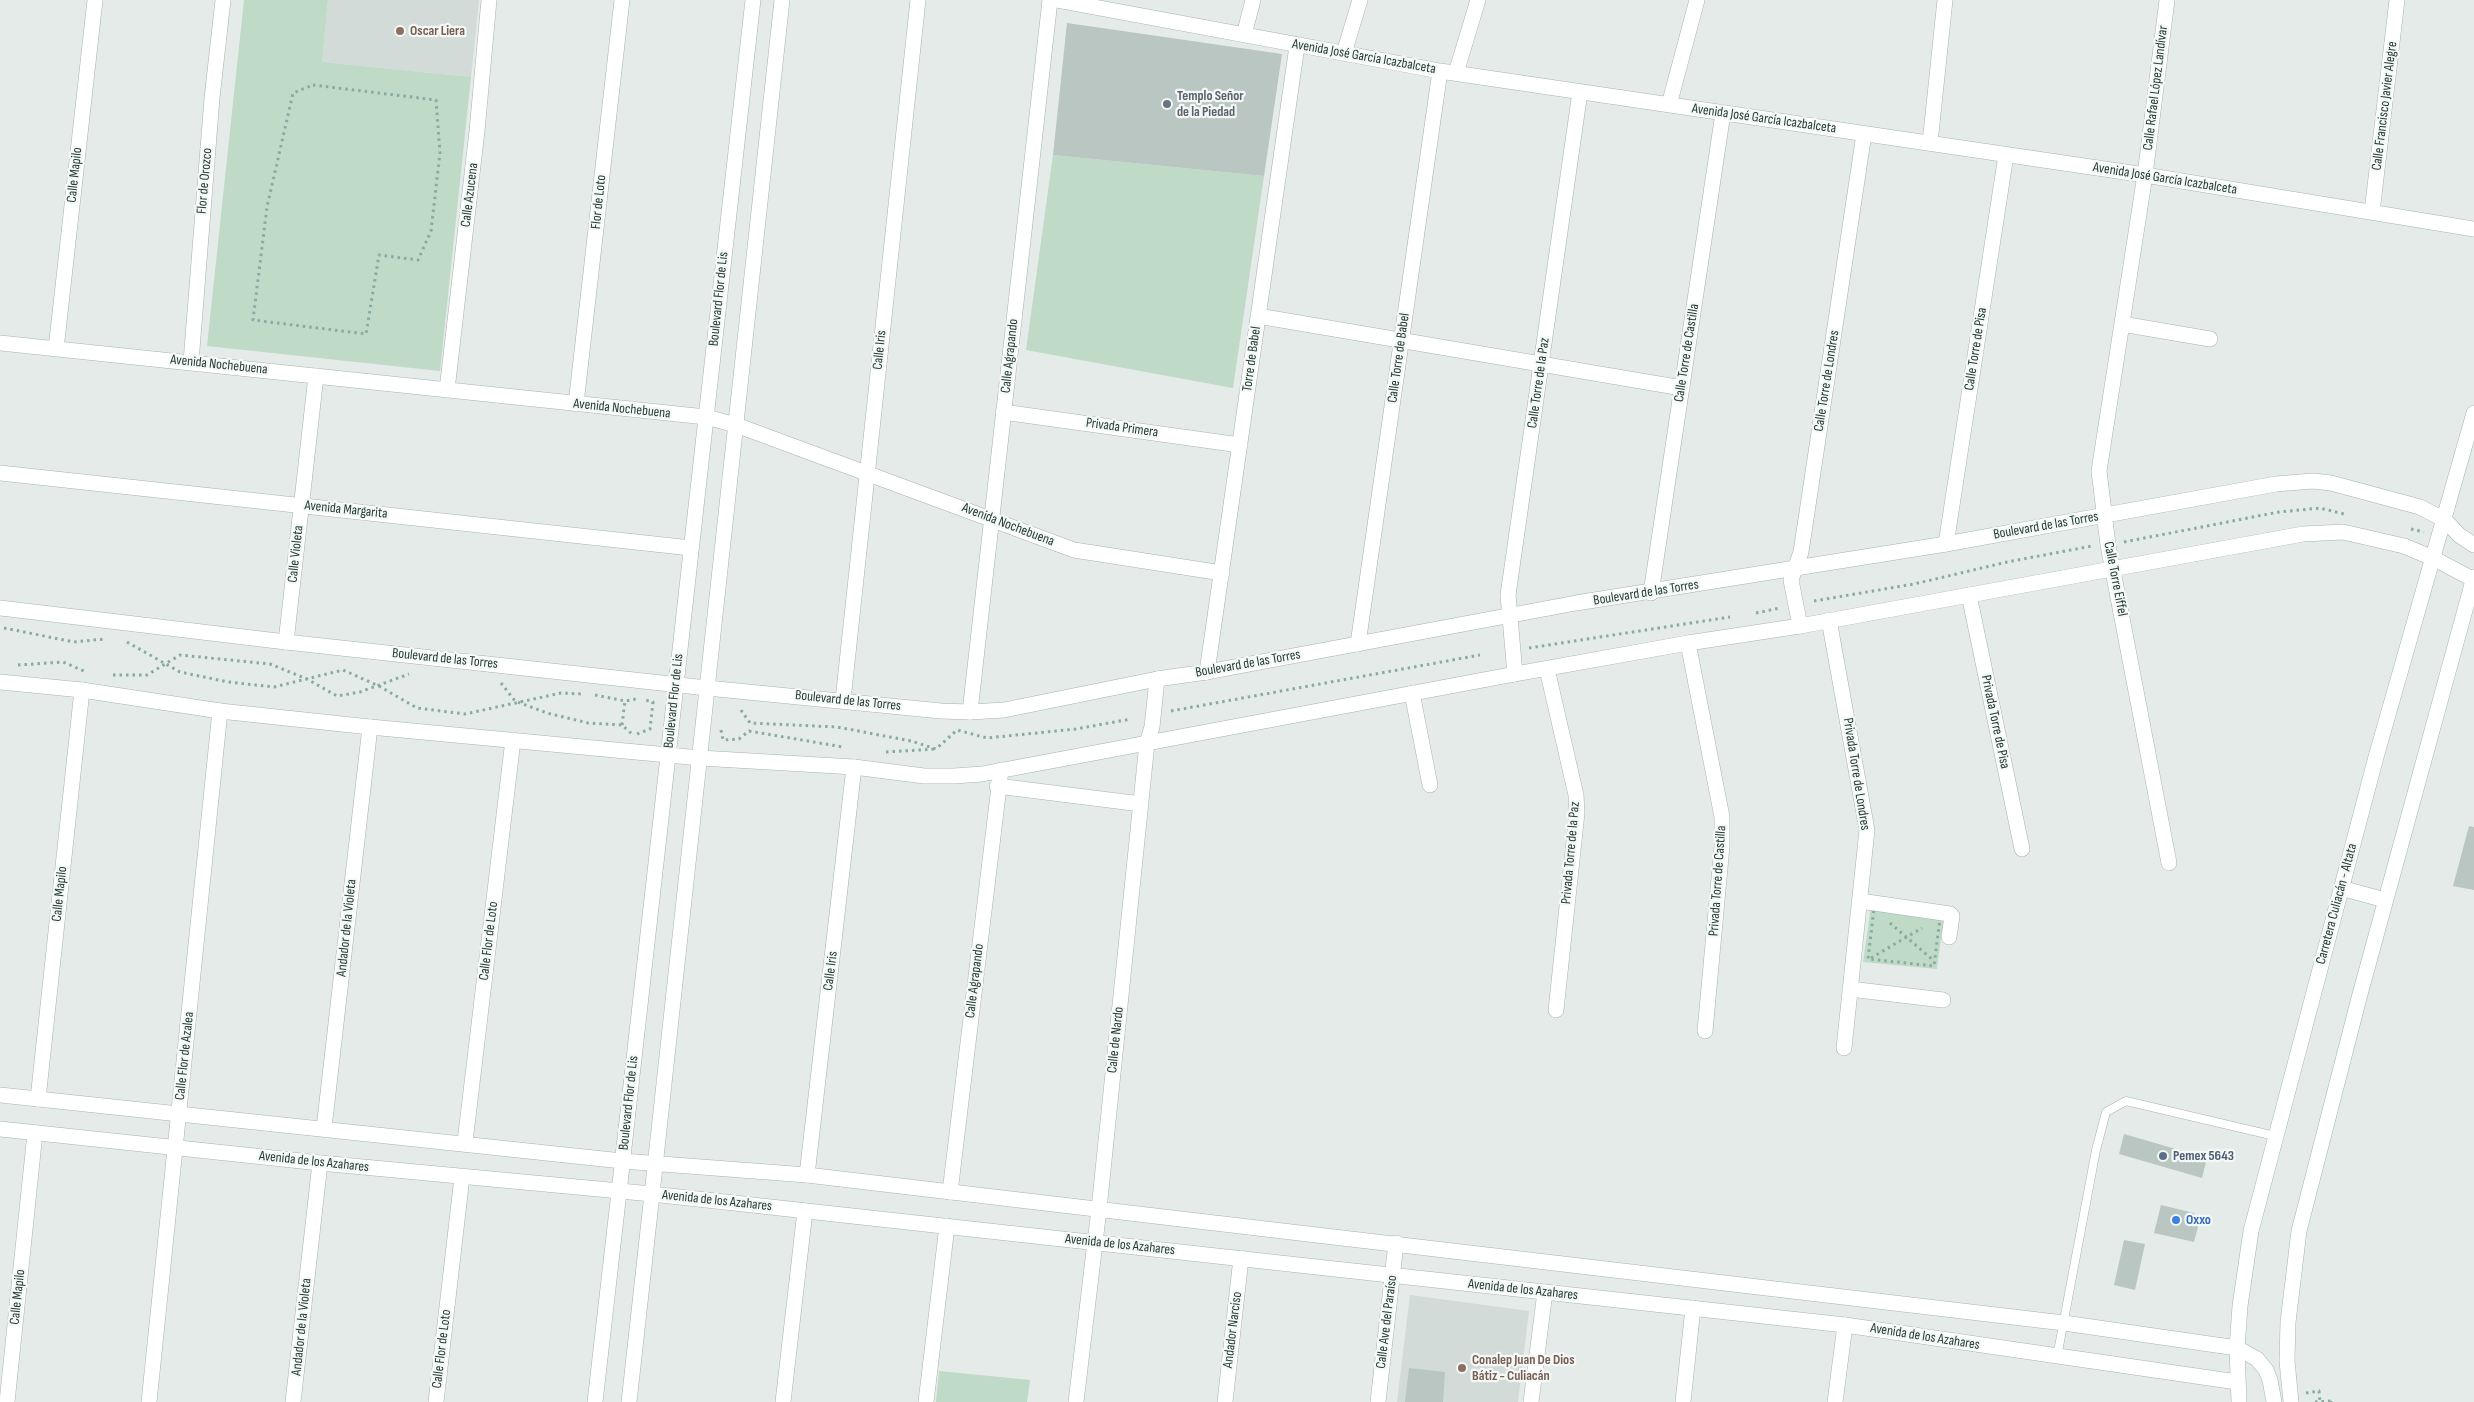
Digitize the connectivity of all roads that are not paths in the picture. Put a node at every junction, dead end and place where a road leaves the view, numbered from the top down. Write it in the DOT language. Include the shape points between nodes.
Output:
graph roads {
  1 [pos="95,0"];
  2 [pos="223,0"];
  3 [pos="489,0"];
  4 [pos="622,0"];
  5 [pos="753,0"];
  6 [pos="782,0"];
  7 [pos="918,0"];
  8 [pos="1050,0"];
  9 [pos="1056,0"];
  10 [pos="1253,0"];
  11 [pos="1360,0"];
  12 [pos="1478,0"];
  13 [pos="1697,0"];
  14 [pos="1945,0"];
  15 [pos="2167,0"];
  16 [pos="2397,0"];
  17 [pos="1244,35"];
  18 [pos="1297,46"];
  19 [pos="1344,53"];
  20 [pos="1440,71"];
  21 [pos="1456,73"];
  22 [pos="1580,92"];
  23 [pos="1669,105"];
  24 [pos="1723,113"];
  25 [pos="1864,134"];
  26 [pos="1930,143"];
  27 [pos="2006,155"];
  28 [pos="2145,175"];
  29 [pos="2372,212"];
  30 [pos="2474,229"];
  31 [pos="1258,316"];
  32 [pos="2122,324"];
  33 [pos="2210,339"];
  34 [pos="1402,340"];
  35 [pos="0,343"];
  36 [pos="56,349"];
  37 [pos="191,362"];
  38 [pos="1542,364"];
  39 [pos="316,376"];
  40 [pos="1682,388"];
  41 [pos="447,390"];
  42 [pos="576,404"];
  43 [pos="1003,412"];
  44 [pos="2474,413"];
  45 [pos="706,417"];
  46 [pos="736,425"];
  47 [pos="1240,445"];
  48 [pos="867,472"];
  49 [pos="0,473"];
  50 [pos="302,505"];
  51 [pos="2103,515"];
  52 [pos="992,520"];
  53 [pos="2445,520"];
  54 [pos="1946,544"];
  55 [pos="2474,545"];
  56 [pos="691,548"];
  57 [pos="2433,558"];
  58 [pos="1794,568"];
  59 [pos="2112,568"];
  60 [pos="1222,574"];
  61 [pos="2474,579"];
  62 [pos="1651,593"];
  63 [pos="1969,595"];
  64 [pos="0,608"];
  65 [pos="1509,617"];
  66 [pos="1829,620"];
  67 [pos="1800,626"];
  68 [pos="286,642"];
  69 [pos="1688,643"];
  70 [pos="1358,644"];
  71 [pos="1547,669"];
  72 [pos="1208,672"];
  73 [pos="1515,674"];
  74 [pos="1157,679"];
  75 [pos="0,682"];
  76 [pos="676,683"];
  77 [pos="707,688"];
  78 [pos="82,690"];
  79 [pos="1412,693"];
  80 [pos="843,700"];
  81 [pos="220,711"];
  82 [pos="970,712"];
  83 [pos="370,727"];
  84 [pos="512,740"];
  85 [pos="1147,743"];
  86 [pos="668,755"];
  87 [pos="700,758"];
  88 [pos="854,767"];
  89 [pos="1001,770"];
  90 [pos="1430,785"];
  91 [pos="997,786"];
  92 [pos="1141,804"];
  93 [pos="2022,849"];
  94 [pos="2169,863"];
  95 [pos="2341,888"];
  96 [pos="2385,900"];
  97 [pos="1860,901"];
  98 [pos="1949,937"];
  99 [pos="1850,989"];
  100 [pos="1943,1000"];
  101 [pos="1556,1010"];
  102 [pos="1705,1031"];
  103 [pos="1844,1048"];
  104 [pos="0,1095"];
  105 [pos="38,1099"];
  106 [pos="179,1113"];
  107 [pos="324,1128"];
  108 [pos="0,1129"];
  109 [pos="35,1133"];
  110 [pos="2275,1136"];
  111 [pos="465,1142"];
  112 [pos="176,1147"];
  113 [pos="622,1161"];
  114 [pos="320,1163"];
  115 [pos="655,1164"];
  116 [pos="807,1175"];
  117 [pos="462,1177"];
  118 [pos="619,1192"];
  119 [pos="950,1192"];
  120 [pos="652,1194"];
  121 [pos="1099,1209"];
  122 [pos="805,1211"];
  123 [pos="947,1226"];
  124 [pos="1095,1242"];
  125 [pos="1396,1243"];
  126 [pos="1241,1258"];
  127 [pos="1393,1275"];
  128 [pos="1545,1292"];
  129 [pos="1693,1308"];
  130 [pos="2064,1322"];
  131 [pos="1845,1325"];
  132 [pos="2237,1348"];
  133 [pos="2057,1357"];
  134 [pos="2237,1382"];
  135 [pos="7,1402"];
  136 [pos="149,1402"];
  137 [pos="294,1402"];
  138 [pos="436,1402"];
  139 [pos="595,1402"];
  140 [pos="629,1402"];
  141 [pos="783,1402"];
  142 [pos="926,1402"];
  143 [pos="1076,1402"];
  144 [pos="1225,1402"];
  145 [pos="1378,1402"];
  146 [pos="1531,1402"];
  147 [pos="1683,1402"];
  148 [pos="1836,1402"];
  149 [pos="2240,1402"];
  150 [pos="2274,1402"];
  151 [pos="2291,1402"];
  1 -- 36 [label="street, Calle Mapilo"];
  2 -- 37 [label="street, Flor de Orozco"];
  3 -- 41 [label="street, Calle Azucena"];
  4 -- 42 [label="street, Flor de Loto"];
  5 -- 45 [label="street, Boulevard Flor de Lis"];
  6 -- 46 [label="street"];
  7 -- 48 [label="street, Calle Iris"];
  8 -- 43 [label="street, Calle Agrapando"];
  9 -- 17 [label="street, Avenida José García Icazbalceta"];
  10 -- 17 [label="street"];
  11 -- 19 [label="street"];
  12 -- 21 [label="street"];
  13 -- 23 [label="street"];
  14 -- 26 [label="street"];
  15 -- 28 [label="street, Calle Rafael López Landívar"];
  16 -- 29 [label="street, Calle Francisco Javier Alegre"];
  17 -- 18 [label="street, Avenida José García Icazbalceta"];
  18 -- 19 [label="street, Avenida José García Icazbalceta"];
  18 -- 31 [label="street, Torre de Babel"];
  19 -- 20 [label="street, Avenida José García Icazbalceta"];
  20 -- 21 [label="street, Avenida José García Icazbalceta"];
  20 -- 34 [label="street, Calle Torre de Babel"];
  21 -- 22 [label="street, Avenida José García Icazbalceta"];
  22 -- 23 [label="street, Avenida José García Icazbalceta"];
  22 -- 38 [label="street, Calle Torre de la Paz"];
  23 -- 24 [label="street, Avenida José García Icazbalceta"];
  24 -- 25 [label="street, Avenida José García Icazbalceta"];
  24 -- 40 [label="street, Calle Torre de Castilla"];
  25 -- 26 [label="street, Avenida José García Icazbalceta"];
  25 -- 58 [label="street, Calle Torre de Londres" via="1800,552"];
  26 -- 27 [label="street, Avenida José García Icazbalceta"];
  27 -- 28 [label="street, Avenida José García Icazbalceta"];
  27 -- 54 [label="street, Calle Torre de Pisa"];
  28 -- 29 [label="street, Avenida José García Icazbalceta"];
  28 -- 32 [label="street, Calle Torre Eiffel"];
  29 -- 30 [label="street, Avenida José García Icazbalceta"];
  31 -- 34 [label="street"];
  31 -- 47 [label="street, Torre de Babel"];
  32 -- 33 [label="street"];
  32 -- 51 [label="street, Calle Torre Eiffel" via="2099,471"];
  34 -- 38 [label="street"];
  34 -- 70 [label="street, Calle Torre de Babel"];
  35 -- 36 [label="street, Avenida Nochebuena"];
  36 -- 37 [label="street, Avenida Nochebuena"];
  37 -- 39 [label="street, Avenida Nochebuena"];
  38 -- 40 [label="street"];
  38 -- 65 [label="street, Calle Torre de la Paz" via="1508,595"];
  39 -- 41 [label="street, Avenida Nochebuena"];
  39 -- 50 [label="street, Calle Violeta"];
  40 -- 62 [label="street, Calle Torre de Castilla"];
  41 -- 42 [label="street, Avenida Nochebuena"];
  42 -- 45 [label="street, Avenida Nochebuena"];
  43 -- 47 [label="street, Privada Primera"];
  43 -- 52 [label="street, Calle Agrapando"];
  44 -- 53 [label="street, Carretera Culiacán - Altata"];
  45 -- 46 [label="street, Avenida Nochebuena"];
  45 -- 56 [label="street, Boulevard Flor de Lis"];
  46 -- 48 [label="street, Avenida Nochebuena"];
  46 -- 77 [label="street"];
  47 -- 60 [label="street, Torre de Babel"];
  48 -- 52 [label="street, Avenida Nochebuena"];
  48 -- 80 [label="street, Calle Iris"];
  49 -- 50 [label="street, Avenida Margarita"];
  50 -- 56 [label="street, Avenida Margarita"];
  50 -- 68 [label="street, Calle Violeta"];
  51 -- 53 [label="street, Boulevard de las Torres" via="2276,484 2313,481 2348,486 2420,507"];
  51 -- 54 [label="street, Boulevard de las Torres"];
  51 -- 59 [label="street, Calle Torre Eiffel"];
  52 -- 60 [label="street, Avenida Nochebuena" via="1091,555"];
  52 -- 82 [label="street, Calle Agrapando"];
  53 -- 55 [label="street, Boulevard de las Torres"];
  53 -- 57 [label="street, Carretera Culiacán - Altata"];
  54 -- 58 [label="street, Boulevard de las Torres"];
  56 -- 76 [label="street, Boulevard Flor de Lis"];
  57 -- 59 [label="street" via="2404,546 2328,531"];
  57 -- 61 [label="street"];
  57 -- 95 [label="street, Carretera Culiacán - Altata"];
  58 -- 62 [label="street, Boulevard de las Torres"];
  58 -- 67 [label="street, Calle Torre de Londres" via="1791,580"];
  59 -- 63 [label="street"];
  59 -- 94 [label="street, Calle Torre Eiffel"];
  60 -- 72 [label="street, Torre de Babel"];
  61 -- 96 [label="street"];
  62 -- 65 [label="street, Boulevard de las Torres" via="1576,603"];
  63 -- 66 [label="street"];
  63 -- 93 [label="street, Privada Torre de Pisa"];
  64 -- 68 [label="street, Boulevard de las Torres"];
  65 -- 70 [label="street, Boulevard de las Torres"];
  65 -- 73 [label="street, Calle Torre de la Paz"];
  66 -- 67 [label="street"];
  66 -- 97 [label="street, Privada Torre de Londres" via="1867,830"];
  67 -- 69 [label="street"];
  68 -- 76 [label="street, Boulevard de las Torres"];
  69 -- 71 [label="street"];
  69 -- 102 [label="street, Privada Torre de Castilla" via="1722,817"];
  70 -- 72 [label="street, Boulevard de las Torres"];
  71 -- 73 [label="street"];
  71 -- 101 [label="street, Privada Torre de la Paz" via="1576,795 1577,813"];
  72 -- 74 [label="street, Boulevard de las Torres"];
  73 -- 79 [label="street"];
  74 -- 82 [label="street, Boulevard de las Torres" via="1004,710"];
  74 -- 85 [label="street, Calle de Nardo"];
  75 -- 78 [label="street"];
  76 -- 77 [label="street, Boulevard de las Torres"];
  76 -- 86 [label="street, Boulevard Flor de Lis"];
  77 -- 80 [label="street, Boulevard de las Torres"];
  77 -- 87 [label="street"];
  78 -- 81 [label="street"];
  78 -- 105 [label="street, Calle Mapilo"];
  79 -- 85 [label="street"];
  79 -- 90 [label="street"];
  80 -- 82 [label="street, Boulevard de las Torres"];
  81 -- 83 [label="street"];
  81 -- 106 [label="street, Calle Flor de Azalea"];
  83 -- 84 [label="street"];
  83 -- 107 [label="street, Andador de la Violeta"];
  84 -- 86 [label="street"];
  84 -- 111 [label="street, Calle Flor de Loto"];
  85 -- 89 [label="street"];
  85 -- 92 [label="street, Calle de Nardo"];
  86 -- 87 [label="street"];
  86 -- 113 [label="street, Boulevard Flor de Lis"];
  87 -- 88 [label="street"];
  87 -- 115 [label="street"];
  88 -- 89 [label="street" via="924,776"];
  88 -- 116 [label="street, Calle Iris"];
  89 -- 91 [label="street, Calle Agrapando"];
  91 -- 92 [label="street"];
  91 -- 119 [label="street, Calle Agrapando"];
  92 -- 121 [label="street, Calle de Nardo"];
  95 -- 96 [label="street"];
  95 -- 110 [label="street, Carretera Culiacán - Altata"];
  96 -- 151 [label="street" via="2299,1231 2288,1322"];
  97 -- 98 [label="street" via="1950,914"];
  97 -- 99 [label="street, Privada Torre de Londres"];
  99 -- 100 [label="street"];
  99 -- 103 [label="street, Privada Torre de Londres"];
  104 -- 105 [label="street, Avenida de los Azahares"];
  105 -- 106 [label="street, Avenida de los Azahares"];
  106 -- 107 [label="street, Avenida de los Azahares"];
  106 -- 112 [label="street, Calle Flor de Azalea"];
  107 -- 111 [label="street, Avenida de los Azahares"];
  108 -- 109 [label="street, Avenida de los Azahares"];
  109 -- 112 [label="street, Avenida de los Azahares"];
  109 -- 135 [label="street, Calle Mapilo"];
  110 -- 130 [label="lane" via="2126,1101 2106,1112"];
  110 -- 132 [label="street, Carretera Culiacán - Altata" via="2245,1266"];
  111 -- 113 [label="street, Avenida de los Azahares"];
  112 -- 114 [label="street, Avenida de los Azahares"];
  112 -- 136 [label="street, Calle Flor de Azalea"];
  113 -- 115 [label="street, Avenida de los Azahares"];
  113 -- 118 [label="street, Boulevard Flor de Lis"];
  114 -- 117 [label="street, Avenida de los Azahares"];
  114 -- 137 [label="street, Andador de la Violeta"];
  115 -- 116 [label="street, Avenida de los Azahares"];
  115 -- 120 [label="street"];
  116 -- 119 [label="street, Avenida de los Azahares"];
  117 -- 118 [label="street, Avenida de los Azahares"];
  117 -- 138 [label="street, Calle Flor de Loto"];
  118 -- 120 [label="street, Avenida de los Azahares"];
  118 -- 139 [label="street, Boulevard Flor de Lis"];
  119 -- 121 [label="street, Avenida de los Azahares"];
  120 -- 122 [label="street, Avenida de los Azahares"];
  120 -- 140 [label="street"];
  121 -- 124 [label="street, Calle de Nardo"];
  121 -- 125 [label="street, Avenida de los Azahares"];
  122 -- 123 [label="street, Avenida de los Azahares"];
  122 -- 141 [label="street"];
  123 -- 124 [label="street, Avenida de los Azahares"];
  123 -- 142 [label="street"];
  124 -- 126 [label="street, Avenida de los Azahares"];
  124 -- 143 [label="street, Calle de Nardo"];
  125 -- 127 [label="street, Calle Ave del Paraíso"];
  125 -- 130 [label="street, Avenida de los Azahares"];
  126 -- 127 [label="street, Avenida de los Azahares"];
  126 -- 144 [label="street, Andador Narciso"];
  127 -- 128 [label="street, Avenida de los Azahares"];
  127 -- 145 [label="street, Calle Ave del Paraíso"];
  128 -- 129 [label="street, Avenida de los Azahares"];
  128 -- 146 [label="street"];
  129 -- 131 [label="street, Avenida de los Azahares"];
  129 -- 147 [label="street"];
  130 -- 132 [label="street, Avenida de los Azahares"];
  130 -- 133 [label="lane"];
  131 -- 133 [label="street, Avenida de los Azahares"];
  131 -- 148 [label="street"];
  132 -- 134 [label="street, Carretera Culiacán - Altata"];
  132 -- 150 [label="street" via="2257,1359 2266,1370"];
  133 -- 134 [label="street, Avenida de los Azahares"];
  134 -- 149 [label="street, Carretera Culiacán - Altata"];
}
